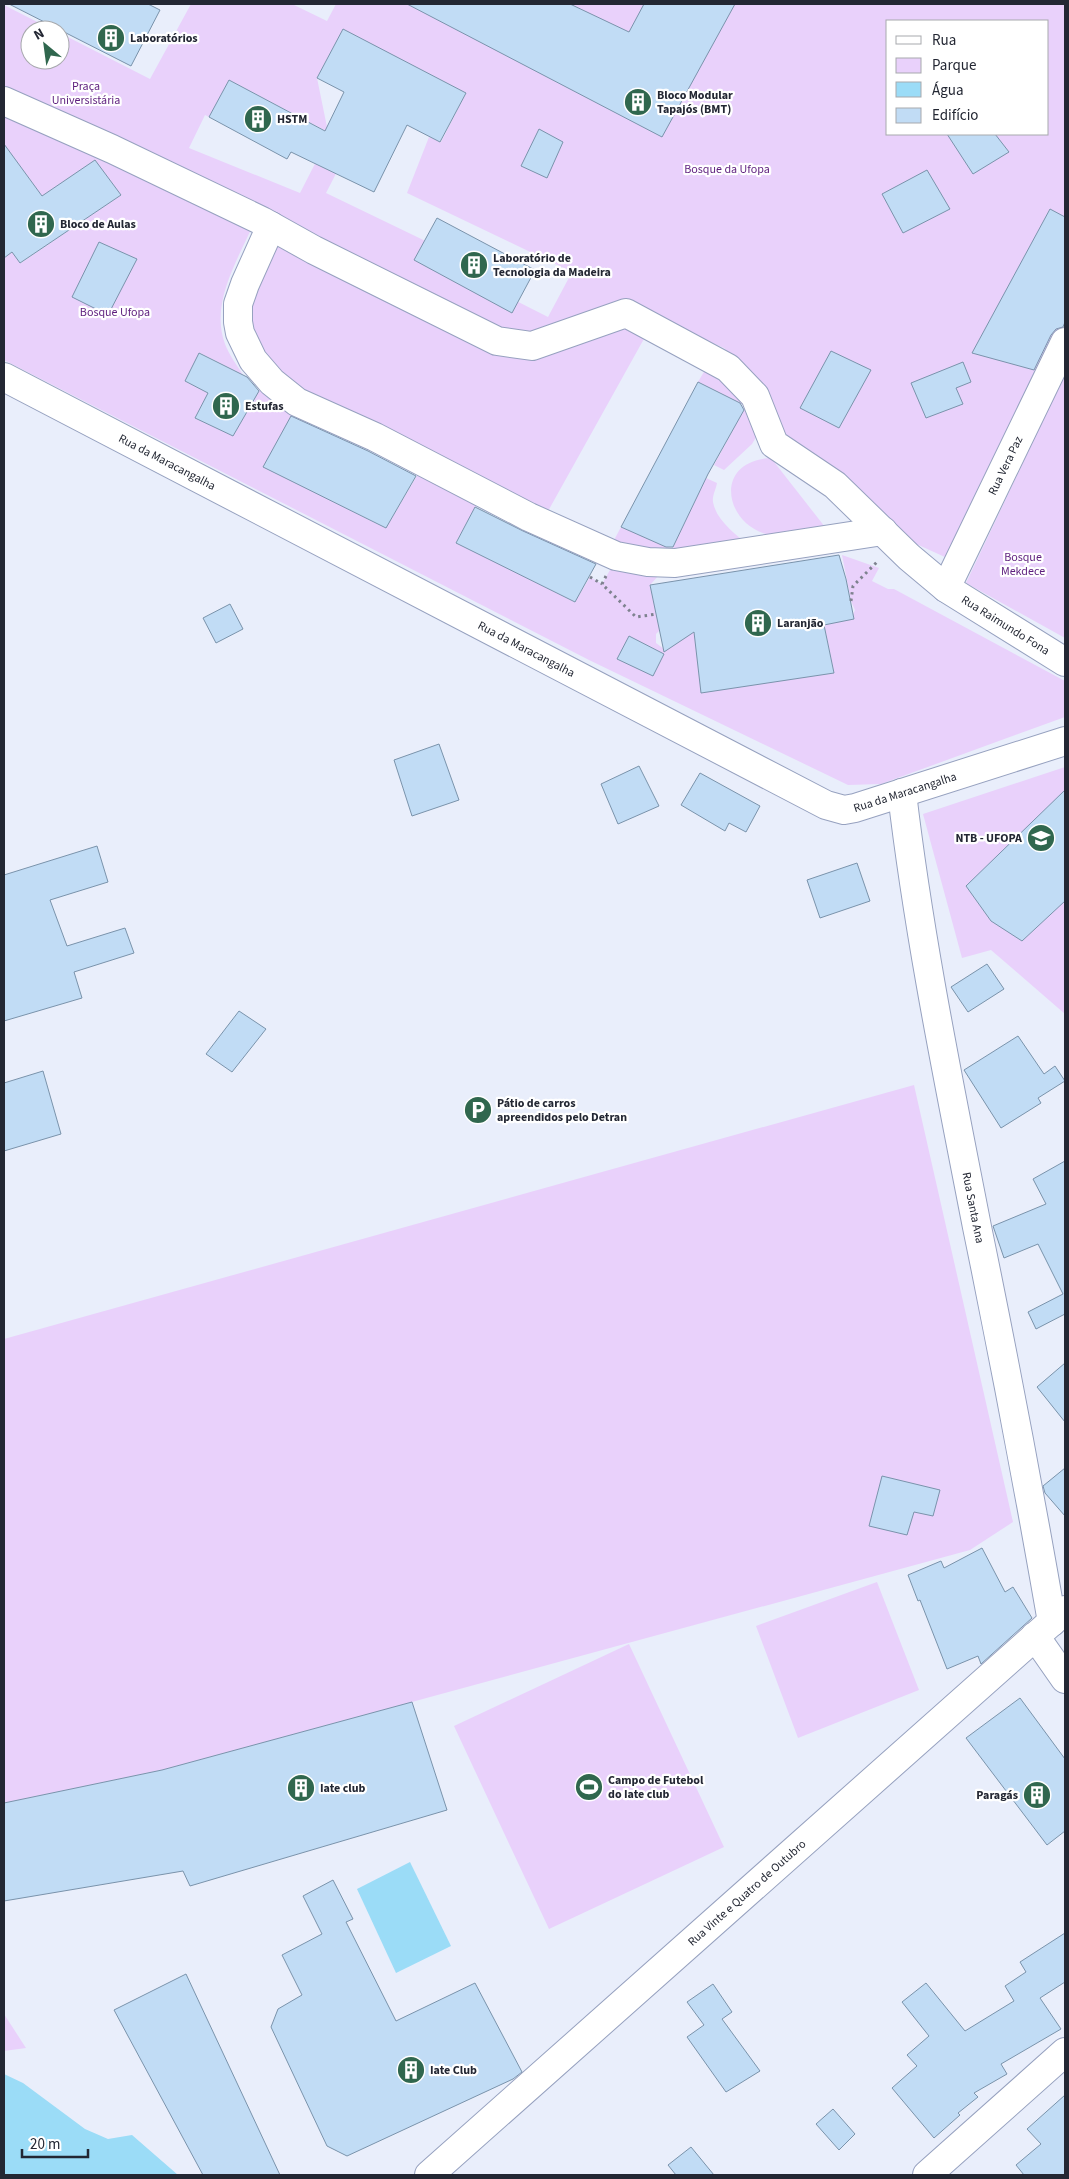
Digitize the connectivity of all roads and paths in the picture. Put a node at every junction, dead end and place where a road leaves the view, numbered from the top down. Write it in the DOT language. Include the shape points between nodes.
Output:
graph roads {
  1 [pos="4,101"];
  2 [pos="271,226"];
  3 [pos="1065,342"];
  4 [pos="4,377"];
  5 [pos="884,532"];
  6 [pos="886,566"];
  7 [pos="590,577"];
  8 [pos="602,584"];
  9 [pos="946,588"];
  10 [pos="850,601"];
  11 [pos="1065,662"];
  12 [pos="1065,741"];
  13 [pos="902,793"];
  14 [pos="1051,1623"];
  15 [pos="1065,1680"];
  16 [pos="1065,2052"];
  17 [pos="429,2175"];
  18 [pos="927,2175"];
  1 -- 2 [label="street, Rua Raimundo Fona"];
  2 -- 5 [label="street, Rua Raimundo Fona" via="497,341 532,346 626,314 728,368 755,396 774,444 835,485"];
  2 -- 5 [label="street" via="238,304 240,333 261,372 297,402 375,438 529,518 616,556 648,562 675,563"];
  3 -- 9 [label="street, Rua Vera Paz"];
  4 -- 13 [label="street, Rua da Maracangalha" via="811,799 844,810"];
  5 -- 9 [label="street, Rua Raimundo Fona"];
  6 -- 10 [label="path" via="878,561 853,586"];
  7 -- 8 [label="path"];
  9 -- 11 [label="street, Rua Raimundo Fona"];
  12 -- 13 [label="street, Rua da Maracangalha"];
  13 -- 14 [label="street, Rua Santa Ana" via="910,864 952,1097 1020,1439"];
  14 -- 15 [label="street"];
  14 -- 17 [label="street, Rua Vinte e Quatro de Outubro"];
  16 -- 18 [label="street"];
}
